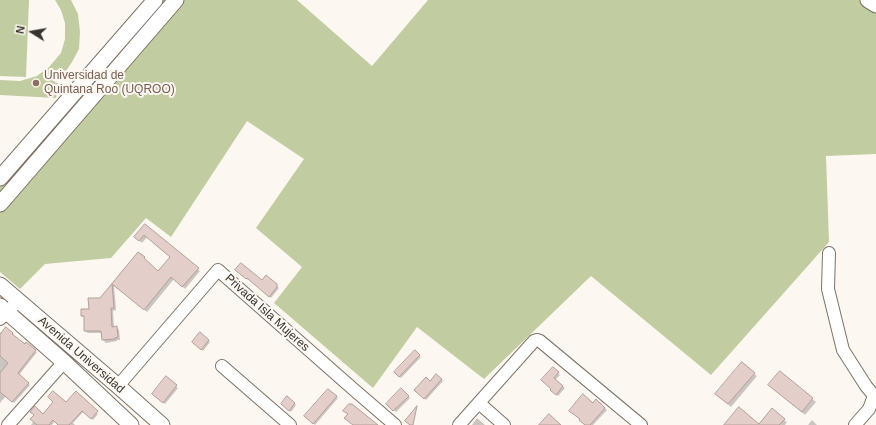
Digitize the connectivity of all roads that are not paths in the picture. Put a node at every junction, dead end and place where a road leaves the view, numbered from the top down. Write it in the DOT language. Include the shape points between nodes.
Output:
graph roads {
  1 [pos="155,0"];
  2 [pos="176,0"];
  3 [pos="868,0"];
  4 [pos="876,5"];
  5 [pos="0,178"];
  6 [pos="0,204"];
  7 [pos="829,253"];
  8 [pos="0,285"];
  9 [pos="18,301"];
  10 [pos="2,312"];
  11 [pos="64,362"];
  12 [pos="222,366"];
  13 [pos="118,386"];
  14 [pos="875,397"];
  15 [pos="479,404"];
  16 [pos="127,424"];
  17 [pos="8,425"];
  18 [pos="162,425"];
  19 [pos="290,425"];
  20 [pos="395,425"];
  21 [pos="459,425"];
  22 [pos="504,425"];
  23 [pos="641,425"];
  24 [pos="855,425"];
  1 -- 5 [label="main road"];
  2 -- 6 [label="main road"];
  3 -- 4 [label="main road"];
  7 -- 14 [label="street" via="828,289 843,350"];
  8 -- 9 [label="main road, Avenida Universidad"];
  9 -- 10 [label="street"];
  9 -- 13 [label="main road, Avenida Universidad"];
  10 -- 11 [label="main road, Avenida Universidad"];
  11 -- 16 [label="main road, Avenida Universidad"];
  11 -- 17 [label="street"];
  12 -- 19 [label="street"];
  13 -- 18 [label="main road, Avenida Universidad"];
  13 -- 20 [label="street, Privada Isla Mujeres" via="218,270"];
  14 -- 24 [label="street" via="869,409"];
  15 -- 21 [label="street"];
  15 -- 22 [label="street"];
  15 -- 23 [label="street" via="537,340"];
}
